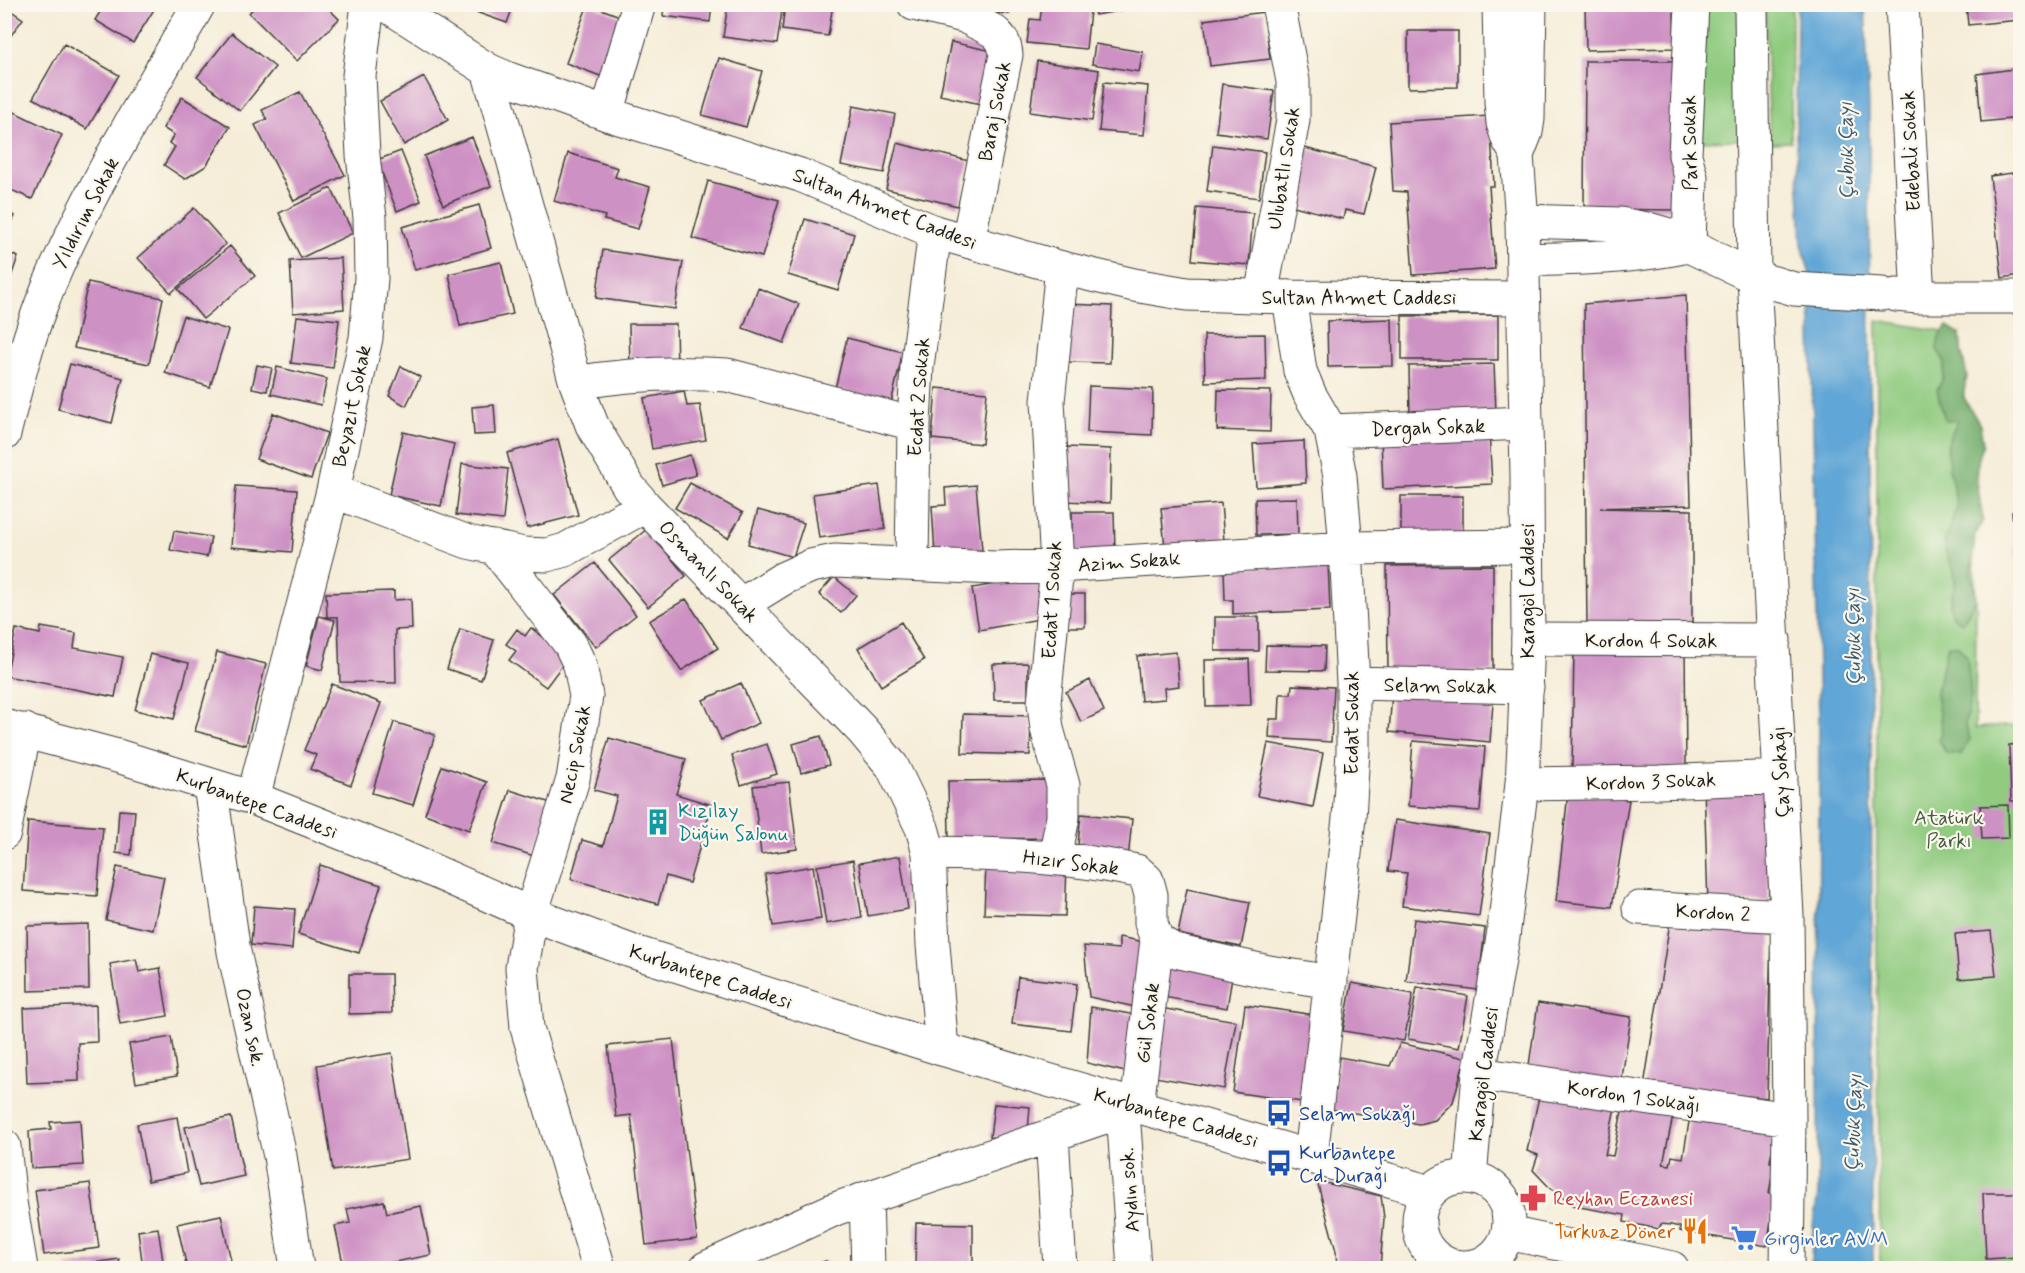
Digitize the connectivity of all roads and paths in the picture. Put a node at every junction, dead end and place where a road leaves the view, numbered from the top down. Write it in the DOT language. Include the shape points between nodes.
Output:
graph roads {
  1 [pos="199,4"];
  2 [pos="368,4"];
  3 [pos="385,4"];
  4 [pos="639,4"];
  5 [pos="914,4"];
  6 [pos="1278,4"];
  7 [pos="1499,4"];
  8 [pos="1530,4"];
  9 [pos="1692,4"];
  10 [pos="1751,4"];
  11 [pos="1902,4"];
  12 [pos="962,11"];
  13 [pos="488,70"];
  14 [pos="607,114"];
  15 [pos="1517,155"];
  16 [pos="1522,221"];
  17 [pos="935,231"];
  18 [pos="968,241"];
  19 [pos="1689,246"];
  20 [pos="1523,260"];
  21 [pos="1062,268"];
  22 [pos="1754,277"];
  23 [pos="1275,297"];
  24 [pos="1918,297"];
  25 [pos="2020,297"];
  26 [pos="1523,298"];
  27 [pos="576,383"];
  28 [pos="1526,423"];
  29 [pos="914,424"];
  30 [pos="1331,431"];
  31 [pos="4,434"];
  32 [pos="333,491"];
  33 [pos="645,506"];
  34 [pos="1527,546"];
  35 [pos="495,547"];
  36 [pos="1346,548"];
  37 [pos="912,563"];
  38 [pos="1057,566"];
  39 [pos="742,604"];
  40 [pos="1528,639"];
  41 [pos="1774,640"];
  42 [pos="1353,683"];
  43 [pos="1527,687"];
  44 [pos="15,728"];
  45 [pos="1780,777"];
  46 [pos="210,784"];
  47 [pos="1522,784"];
  48 [pos="253,798"];
  49 [pos="4,833"];
  50 [pos="929,853"];
  51 [pos="1055,857"];
  52 [pos="1639,908"];
  53 [pos="531,914"];
  54 [pos="1786,916"];
  55 [pos="1156,940"];
  56 [pos="1331,982"];
  57 [pos="942,1049"];
  58 [pos="1479,1074"];
  59 [pos="1130,1108"];
  60 [pos="1789,1119"];
  61 [pos="1052,1135"];
  62 [pos="4,1146"];
  63 [pos="1311,1156"];
  64 [pos="1470,1177"];
  65 [pos="1430,1192"];
  66 [pos="866,1198"];
  67 [pos="1508,1233"];
  68 [pos="1637,1265"];
  69 [pos="1449,1266"];
  70 [pos="21,1269"];
  71 [pos="297,1269"];
  72 [pos="599,1269"];
  73 [pos="706,1269"];
  74 [pos="868,1269"];
  75 [pos="1060,1269"];
  76 [pos="1134,1269"];
  77 [pos="1672,1269"];
  78 [pos="1787,1269"];
  1 -- 31 [label="street, Yıldırım Sokak" via="88,201 46,291"];
  2 -- 32 [label="street, Beyazıt Sokak" via="359,76 371,278 366,338"];
  3 -- 13 [label="street, Sultan Ahmet Caddesi"];
  4 -- 14 [label="street"];
  5 -- 12 [label="street, Baraj Sokak"];
  6 -- 23 [label="street, Ulubatlı Sokak" via="1293,81 1294,111"];
  7 -- 15 [label="street" via="1501,102 1508,139"];
  8 -- 15 [label="street, Karagöl Caddesi" via="1528,118"];
  9 -- 19 [label="street, Park Sokak" via="1685,155 1690,177"];
  10 -- 22 [label="street, Çay Sokağı"];
  11 -- 24 [label="street, Edebali Sokak"];
  12 -- 18 [label="street, Baraj Sokak" via="998,34 1006,55"];
  13 -- 14 [label="street, Sultan Ahmet Caddesi"];
  13 -- 27 [label="street, Osmanlı Sokak"];
  14 -- 17 [label="street, Sultan Ahmet Caddesi" via="800,175"];
  15 -- 16 [label="street, Karagöl Caddesi"];
  16 -- 19 [label="street" via="1620,224 1673,236"];
  16 -- 20 [label="street, Karagöl Caddesi"];
  17 -- 18 [label="street, Sultan Ahmet Caddesi"];
  17 -- 29 [label="street, Ecdat 2 Sokak" via="917,366"];
  18 -- 21 [label="street, Sultan Ahmet Caddesi"];
  19 -- 20 [label="street" via="1617,257"];
  19 -- 22 [label="street"];
  20 -- 26 [label="street, Karagöl Caddesi"];
  21 -- 23 [label="street, Sultan Ahmet Caddesi" via="1187,294"];
  21 -- 38 [label="street, Ecdat 1 Sokak" via="1048,401"];
  22 -- 24 [label="street" via="1794,289"];
  22 -- 41 [label="street, Çay Sokağı"];
  23 -- 26 [label="street, Sultan Ahmet Caddesi"];
  23 -- 30 [label="street, Ecdat Sokak" via="1310,395"];
  24 -- 25 [label="street"];
  26 -- 28 [label="street, Karagöl Caddesi"];
  27 -- 29 [label="street" via="616,376 727,375"];
  27 -- 33 [label="street, Osmanlı Sokak" via="592,425"];
  28 -- 30 [label="street, Dergah Sokak"];
  28 -- 34 [label="street, Karagöl Caddesi"];
  29 -- 37 [label="street, Ecdat 2 Sokak"];
  30 -- 36 [label="street, Ecdat Sokak" via="1340,476"];
  32 -- 35 [label="street" via="440,533"];
  32 -- 48 [label="street, Beyazıt Sokak"];
  33 -- 35 [label="street" via="556,553 524,554"];
  33 -- 39 [label="street, Osmanlı Sokak"];
  34 -- 36 [label="street, Azim Sokak"];
  34 -- 40 [label="street, Karagöl Caddesi"];
  35 -- 53 [label="street, Necip Sokak" via="570,644 580,665 586,696 573,779"];
  36 -- 38 [label="street, Azim Sokak"];
  36 -- 42 [label="street, Ecdat Sokak"];
  37 -- 38 [label="street, Azim Sokak" via="996,568"];
  37 -- 39 [label="street, Azim Sokak" via="835,561 811,566"];
  38 -- 51 [label="street, Ecdat 1 Sokak" via="1044,703 1063,785 1063,817"];
  39 -- 50 [label="street, Osmanlı Sokak" via="892,766 922,828"];
  40 -- 41 [label="street, Kordon 4 Sokak"];
  40 -- 43 [label="street, Karagöl Caddesi"];
  41 -- 45 [label="street, Çay Sokağı"];
  42 -- 43 [label="street, Selam Sokak"];
  42 -- 56 [label="street, Ecdat Sokak" via="1349,818"];
  43 -- 47 [label="street, Karagöl Caddesi"];
  44 -- 46 [label="street, Kurbantepe Caddesi"];
  44 -- 49 [label="street"];
  45 -- 47 [label="street, Kordon 3 Sokak"];
  45 -- 54 [label="street, Çay Sokağı"];
  46 -- 48 [label="street, Kurbantepe Caddesi"];
  46 -- 71 [label="street, Ozan sok." via="234,952 280,1156"];
  47 -- 58 [label="street, Karagöl Caddesi" via="1503,937"];
  48 -- 53 [label="street, Kurbantepe Caddesi"];
  50 -- 51 [label="street, Hızır Sokak"];
  50 -- 57 [label="street, Osmanlı Sokak"];
  51 -- 55 [label="street, Hızır Sokak" via="1137,871 1147,880 1150,923"];
  52 -- 54 [label="street, Kordon 2"];
  53 -- 57 [label="street, Kurbantepe Caddesi" via="631,951"];
  53 -- 72 [label="street, Necip Sokak" via="522,968 527,1028"];
  54 -- 60 [label="street, Çay Sokağı"];
  55 -- 56 [label="street" via="1175,951"];
  55 -- 59 [label="street, Gül Sokak"];
  56 -- 63 [label="street, Ecdat Sokak"];
  57 -- 59 [label="street, Kurbantepe Caddesi"];
  58 -- 60 [label="street, Kordon 1 Sokağı"];
  58 -- 64 [label="street, Karagöl Caddesi"];
  59 -- 61 [label="street"];
  59 -- 63 [label="street, Kurbantepe Caddesi"];
  59 -- 76 [label="street, Aydın sok."];
  60 -- 78 [label="street, Çay Sokağı"];
  61 -- 66 [label="street"];
  61 -- 75 [label="street"];
  62 -- 70 [label="street"];
  63 -- 65 [label="street, Kurbantepe Caddesi"];
  64 -- 65 [label="street" via="1442,1182"];
  64 -- 67 [label="street" via="1491,1186 1506,1203"];
  65 -- 69 [label="street" via="1422,1204 1420,1233 1427,1247"];
  66 -- 73 [label="street"];
  66 -- 74 [label="street"];
  67 -- 68 [label="street"];
  67 -- 69 [label="street" via="1492,1257 1479,1264"];
  68 -- 77 [label="street"];
}
